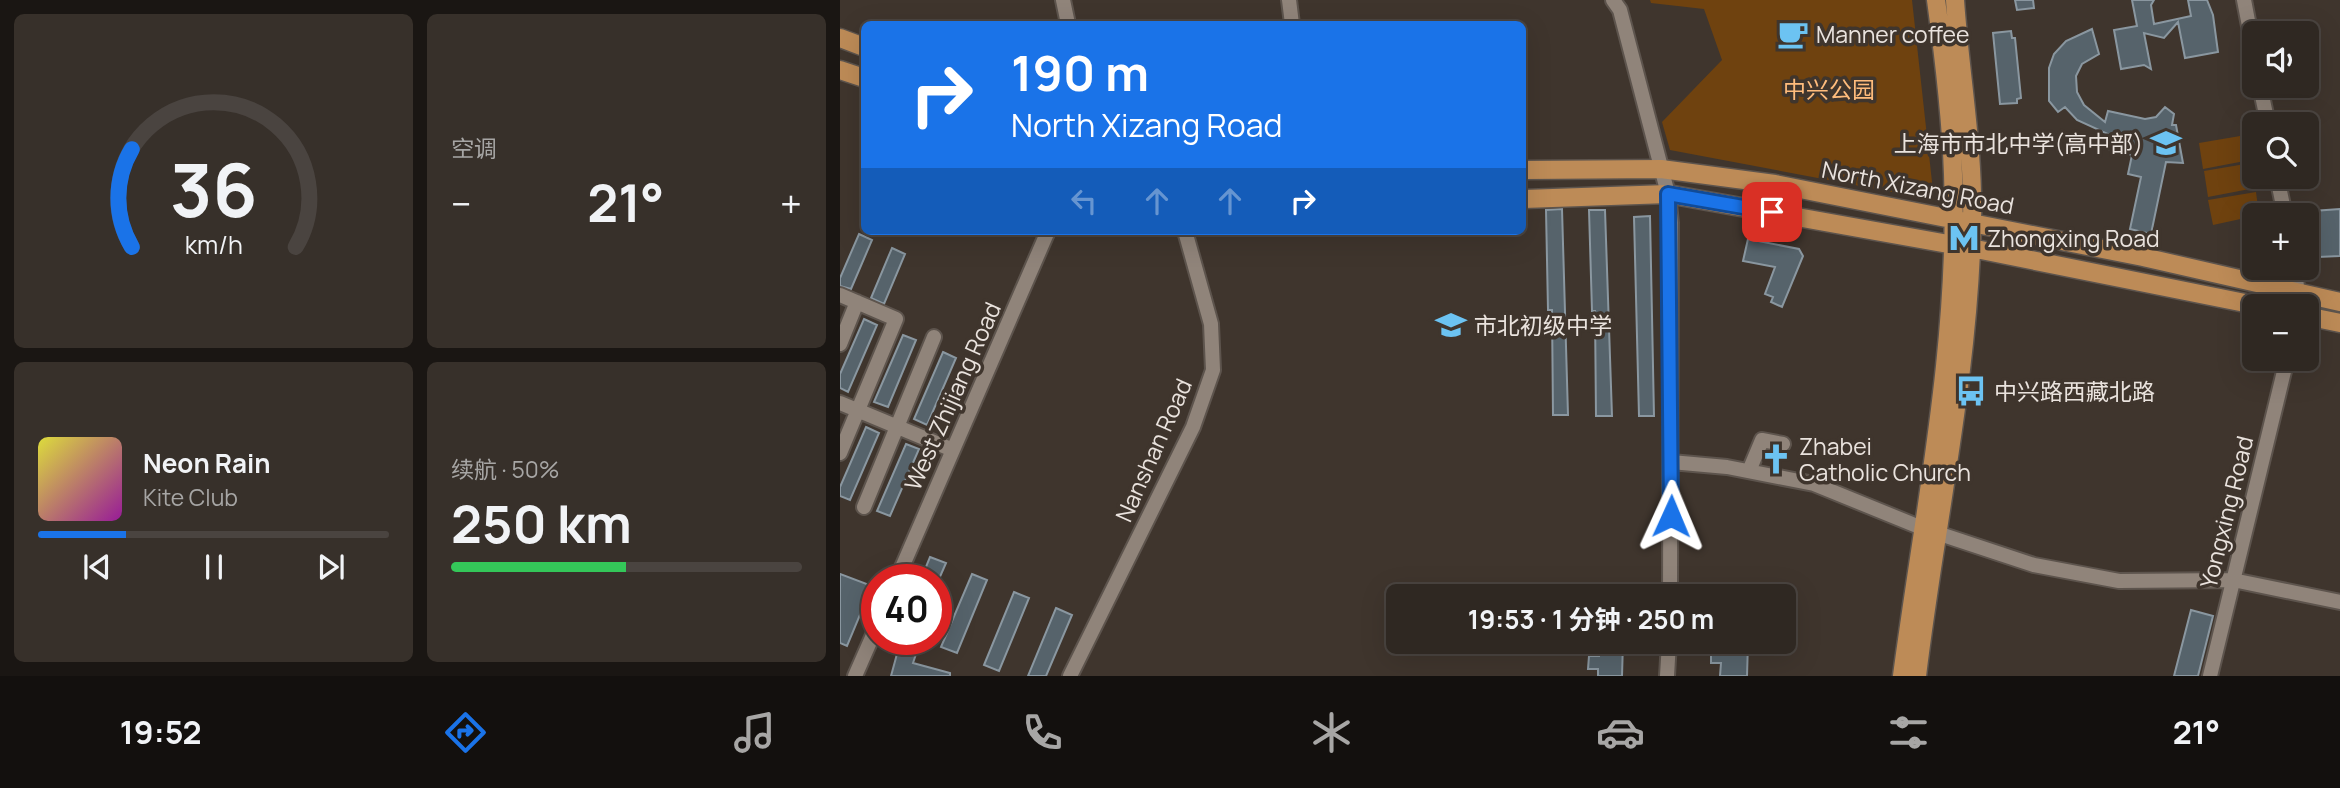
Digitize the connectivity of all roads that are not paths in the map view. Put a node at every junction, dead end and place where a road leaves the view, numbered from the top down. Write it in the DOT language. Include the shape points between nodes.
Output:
graph roads {
  1 [pos="1063,0"];
  2 [pos="1289,0"];
  3 [pos="1614,0"];
  4 [pos="1936,0"];
  5 [pos="1955,0"];
  6 [pos="2244,0"];
  7 [pos="1067,21"];
  8 [pos="1292,21"];
  9 [pos="2248,21"];
  10 [pos="840,38"];
  11 [pos="861,46"];
  12 [pos="840,70"];
  13 [pos="861,77"];
  14 [pos="1661,169"];
  15 [pos="1526,170"];
  16 [pos="1668,194"];
  17 [pos="1526,199"];
  18 [pos="1953,219"];
  19 [pos="1972,222"];
  20 [pos="1046,235"];
  21 [pos="1186,235"];
  22 [pos="1952,245"];
  23 [pos="1971,248"];
  24 [pos="2277,294"];
  25 [pos="840,295"];
  26 [pos="2319,301"];
  27 [pos="858,302"];
  28 [pos="2242,302"];
  29 [pos="2340,302"];
  30 [pos="2319,319"];
  31 [pos="2340,323"];
  32 [pos="934,337"];
  33 [pos="840,344"];
  34 [pos="2284,371"];
  35 [pos="840,403"];
  36 [pos="857,410"];
  37 [pos="897,427"];
  38 [pos="1783,444"];
  39 [pos="953,450"];
  40 [pos="840,453"];
  41 [pos="1671,462"];
  42 [pos="1749,471"];
  43 [pos="864,507"];
  44 [pos="1930,530"];
  45 [pos="904,564"];
  46 [pos="2233,580"];
  47 [pos="1670,584"];
  48 [pos="2340,602"];
  49 [pos="1668,654"];
  50 [pos="864,655"];
  51 [pos="855,676"];
  52 [pos="1070,676"];
  53 [pos="1667,676"];
  54 [pos="1902,676"];
  55 [pos="1917,676"];
  56 [pos="2210,676"];
  1 -- 7 [label="street"];
  2 -- 8 [label="street"];
  3 -- 14 [label="street"];
  4 -- 18 [label="main road" via="1951,133"];
  5 -- 19 [label="main road" via="1969,134"];
  6 -- 9 [label="street"];
  10 -- 11 [label="main road"];
  12 -- 13 [label="main road"];
  14 -- 15 [label="main road, North Xizang Road"];
  14 -- 16 [label="street"];
  14 -- 18 [label="main road, North Xizang Road" via="1775,184"];
  16 -- 17 [label="main road"];
  16 -- 22 [label="main road"];
  16 -- 41 [label="street"];
  18 -- 19 [label="main road, North Xizang Road"];
  18 -- 22 [label="main road"];
  19 -- 23 [label="main road"];
  19 -- 24 [label="main road, North Xizang Road" via="2143,257"];
  20 -- 39 [label="street, West Zhijiang Road"];
  21 -- 52 [label="street, Nanshan Road" via="1211,324 1213,370 1193,427"];
  22 -- 23 [label="main road"];
  22 -- 44 [label="main road"];
  23 -- 28 [label="main road"];
  23 -- 44 [label="main road" via="1959,392"];
  25 -- 27 [label="street"];
  26 -- 29 [label="main road, North Xizang Road"];
  27 -- 33 [label="street"];
  27 -- 36 [label="street" via="896,319"];
  30 -- 31 [label="main road"];
  32 -- 37 [label="street"];
  34 -- 46 [label="street, Yongxing Road"];
  35 -- 36 [label="street"];
  36 -- 37 [label="street"];
  36 -- 40 [label="street"];
  37 -- 39 [label="street"];
  37 -- 43 [label="street"];
  38 -- 42 [label="street" via="1762,440"];
  39 -- 45 [label="street, West Zhijiang Road"];
  41 -- 42 [label="street"];
  41 -- 47 [label="street"];
  42 -- 44 [label="street" via="1838,491"];
  44 -- 46 [label="street" via="2034,565 2119,581"];
  44 -- 54 [label="main road"];
  44 -- 55 [label="main road"];
  46 -- 48 [label="street"];
  46 -- 56 [label="street, Yongxing Road"];
  49 -- 53 [label="street"];
  50 -- 51 [label="street"];
}
